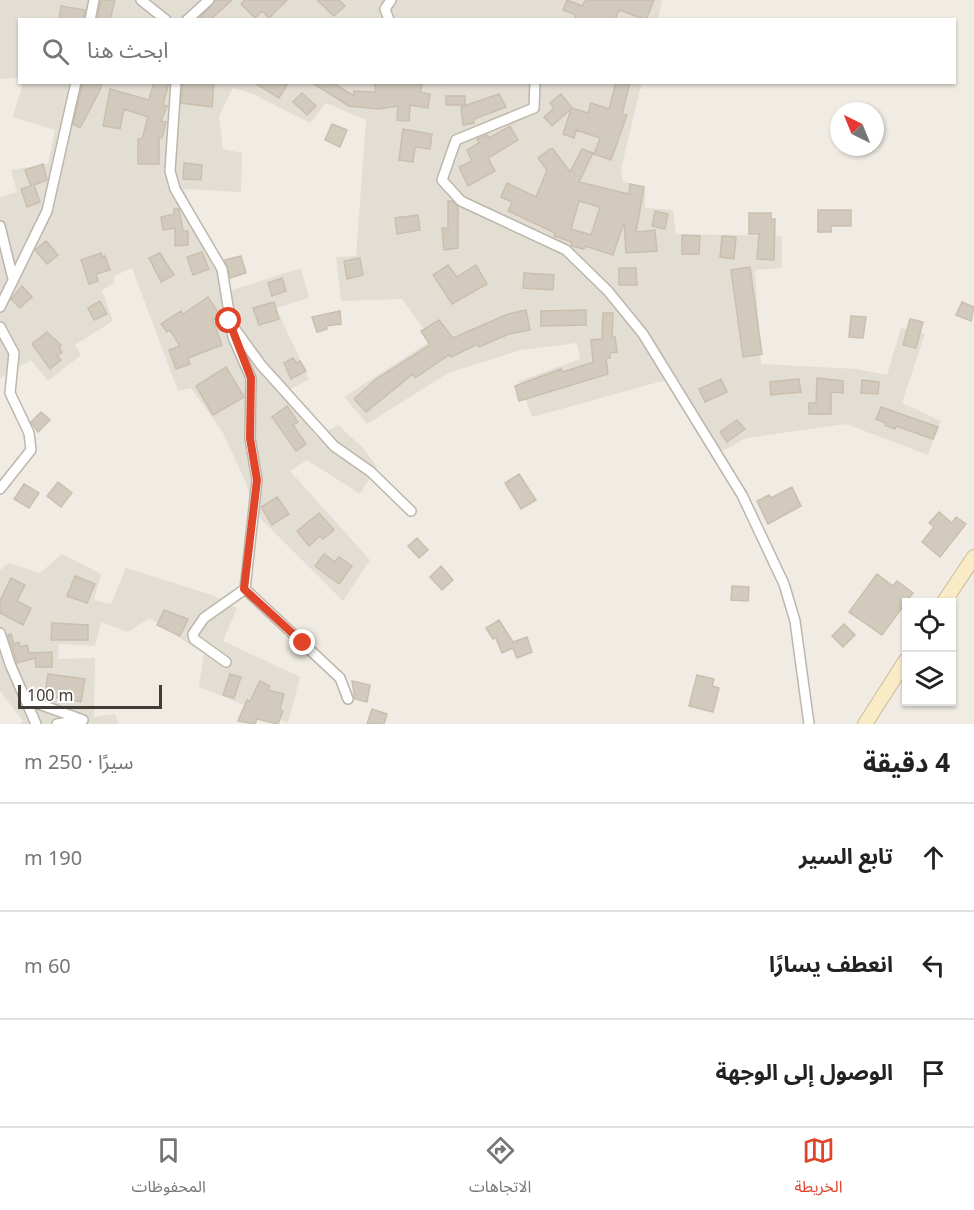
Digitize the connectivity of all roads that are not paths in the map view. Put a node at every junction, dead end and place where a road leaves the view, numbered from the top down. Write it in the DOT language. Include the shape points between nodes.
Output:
graph roads {
  1 [pos="94,0"];
  2 [pos="141,0"];
  3 [pos="209,0"];
  4 [pos="391,0"];
  5 [pos="90,18"];
  6 [pos="164,18"];
  7 [pos="189,18"];
  8 [pos="388,18"];
  9 [pos="76,84"];
  10 [pos="176,84"];
  11 [pos="535,84"];
  12 [pos="0,226"];
  13 [pos="13,279"];
  14 [pos="0,307"];
  15 [pos="229,321"];
  16 [pos="0,327"];
  17 [pos="0,489"];
  18 [pos="411,511"];
  19 [pos="974,557"];
  20 [pos="244,589"];
  21 [pos="947,598"];
  22 [pos="0,633"];
  23 [pos="226,662"];
  24 [pos="902,666"];
  25 [pos="25,699"];
  26 [pos="348,699"];
  27 [pos="36,724"];
  28 [pos="57,724"];
  29 [pos="809,724"];
  30 [pos="865,724"];
  1 -- 5 [label="street"];
  2 -- 6 [label="street"];
  3 -- 7 [label="street"];
  4 -- 8 [label="street" via="385,9"];
  9 -- 13 [label="street" via="47,211"];
  10 -- 15 [label="street" via="170,171 175,189 222,269"];
  11 -- 29 [label="street" via="534,108 456,140 442,180 460,201 566,250 608,291 643,334 742,495 784,584 795,621"];
  12 -- 13 [label="street"];
  13 -- 14 [label="street"];
  15 -- 18 [label="street" via="261,365 334,446 371,472"];
  15 -- 20 [label="street" via="251,378 250,438 257,480"];
  16 -- 17 [label="street" via="14,353 10,393 29,433 31,450"];
  19 -- 21 [label="street"];
  20 -- 23 [label="street" via="204,618 193,634 194,639"];
  20 -- 26 [label="street" via="340,678"];
  22 -- 25 [label="street"];
  24 -- 30 [label="street"];
  25 -- 27 [label="street"];
  25 -- 28 [label="street" via="84,720"];
}
